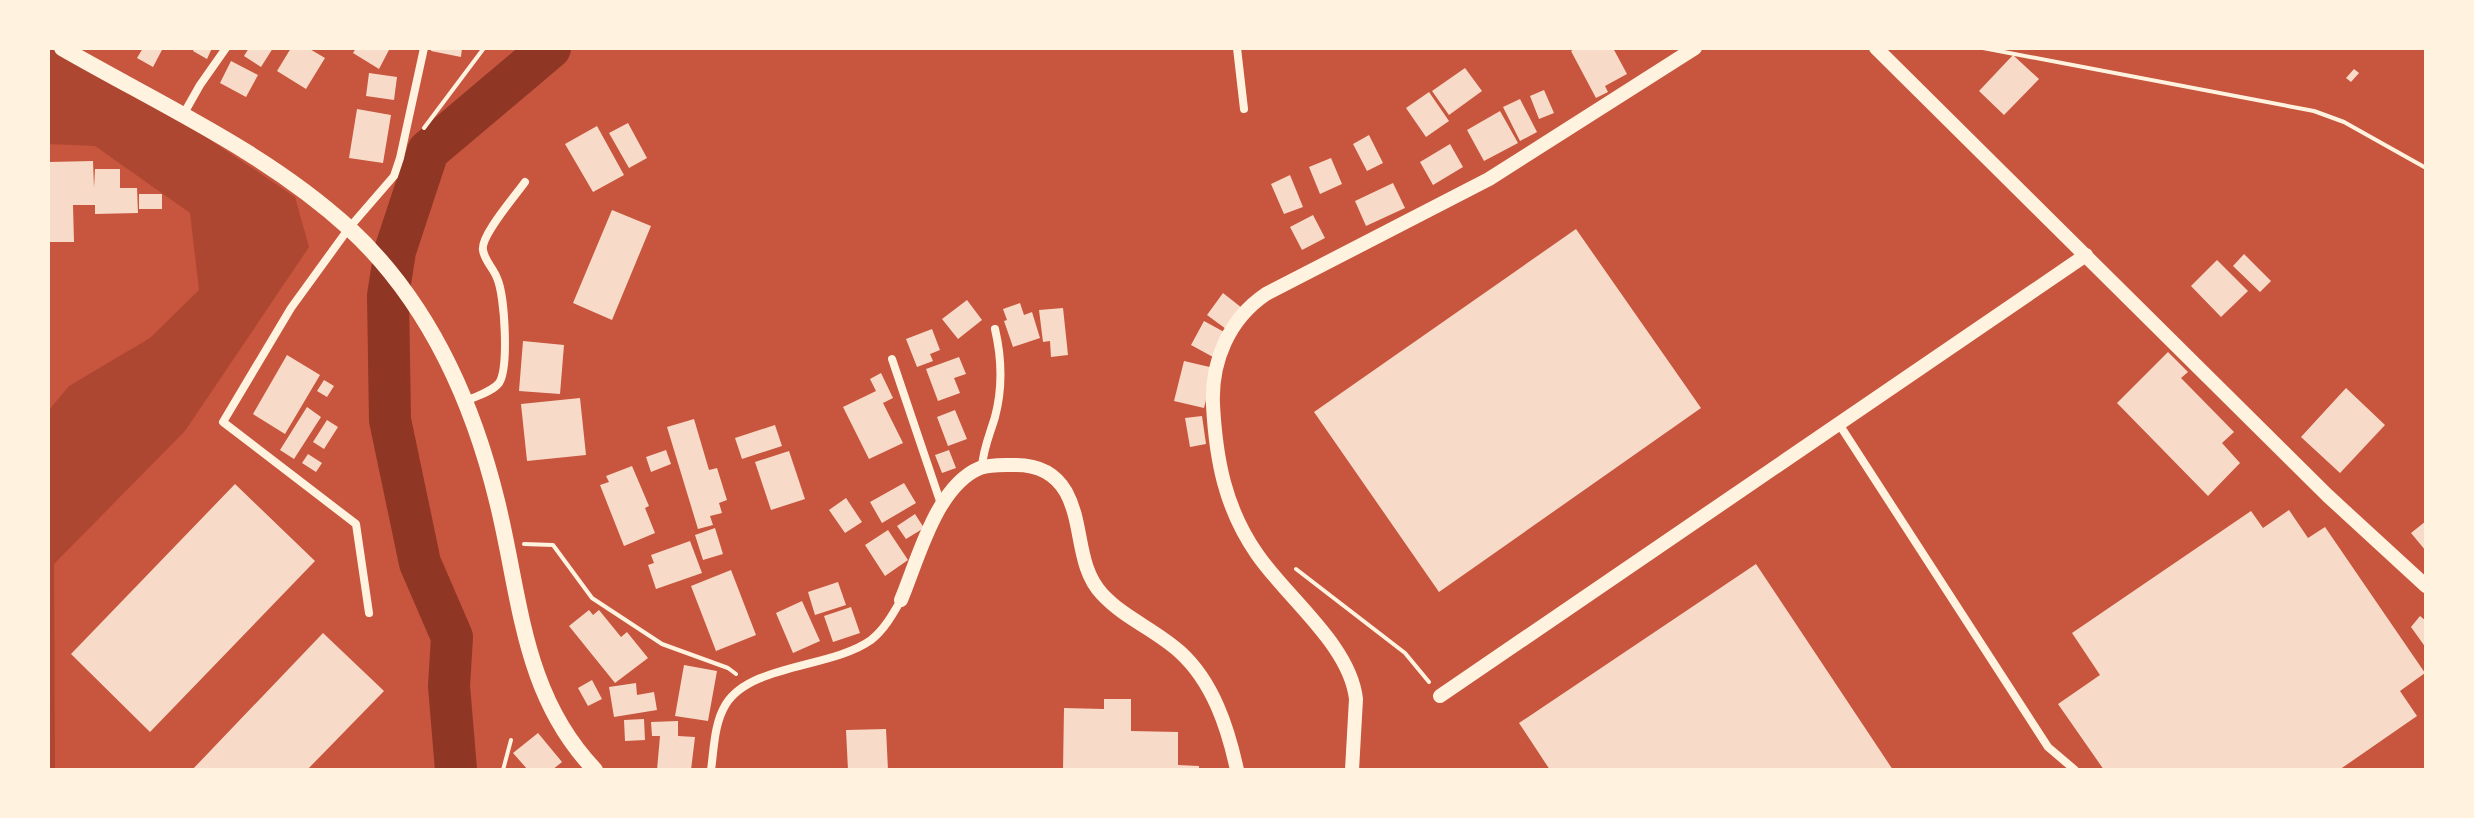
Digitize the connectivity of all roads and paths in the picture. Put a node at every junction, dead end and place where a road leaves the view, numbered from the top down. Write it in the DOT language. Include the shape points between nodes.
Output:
graph roads {
  1 [pos="62,48"];
  2 [pos="226,48"];
  3 [pos="424,48"];
  4 [pos="484,48"];
  5 [pos="1237,48"];
  6 [pos="1695,48"];
  7 [pos="1876,48"];
  8 [pos="1983,48"];
  9 [pos="1244,109"];
  10 [pos="182,116"];
  11 [pos="423,128"];
  12 [pos="2426,168"];
  13 [pos="525,182"];
  14 [pos="354,233"];
  15 [pos="2086,255"];
  16 [pos="995,329"];
  17 [pos="892,359"];
  18 [pos="466,401"];
  19 [pos="1839,424"];
  20 [pos="982,467"];
  21 [pos="941,504"];
  22 [pos="506,543"];
  23 [pos="1271,573"];
  24 [pos="2426,586"];
  25 [pos="901,600"];
  26 [pos="369,613"];
  27 [pos="748,682"];
  28 [pos="1440,696"];
  29 [pos="511,740"];
  30 [pos="503,770"];
  31 [pos="595,770"];
  32 [pos="711,770"];
  33 [pos="1237,770"];
  34 [pos="1352,770"];
  35 [pos="2075,770"];
  1 -- 10 [label="main road"];
  2 -- 10 [label="street"];
  3 -- 14 [label="street" via="394,176"];
  4 -- 11 [label="path"];
  5 -- 9 [label="street"];
  6 -- 23 [label="street" via="1489,179 1266,294 1239,319 1214,374 1217,454 1229,502"];
  7 -- 15 [label="street"];
  8 -- 12 [label="path" via="2314,111"];
  10 -- 14 [label="main road" via="280,174"];
  13 -- 18 [label="street" via="485,239 483,250 505,309 502,374 496,387"];
  14 -- 18 [label="main road" via="412,302"];
  14 -- 26 [label="street" via="291,308 223,422 356,524"];
  15 -- 19 [label="street"];
  15 -- 24 [label="street"];
  16 -- 20 [label="street" via="1002,384"];
  17 -- 21 [label="street"];
  18 -- 22 [label="main road"];
  19 -- 28 [label="street"];
  19 -- 35 [label="street" via="2048,747"];
  20 -- 21 [label="street" via="966,475"];
  20 -- 33 [label="street" via="1043,469 1065,491 1092,580 1103,595 1180,652 1199,673 1230,737"];
  21 -- 25 [label="street"];
  22 -- 27 [label="path" via="553,545 592,598 662,644 728,668"];
  22 -- 31 [label="main road" via="542,690 565,735"];
  23 -- 28 [label="path" via="1283,559 1405,653"];
  23 -- 34 [label="street" via="1351,676 1356,711"];
  25 -- 27 [label="street" via="872,639 847,652"];
  27 -- 32 [label="street" via="724,707"];
  29 -- 30 [label="path"];
}
